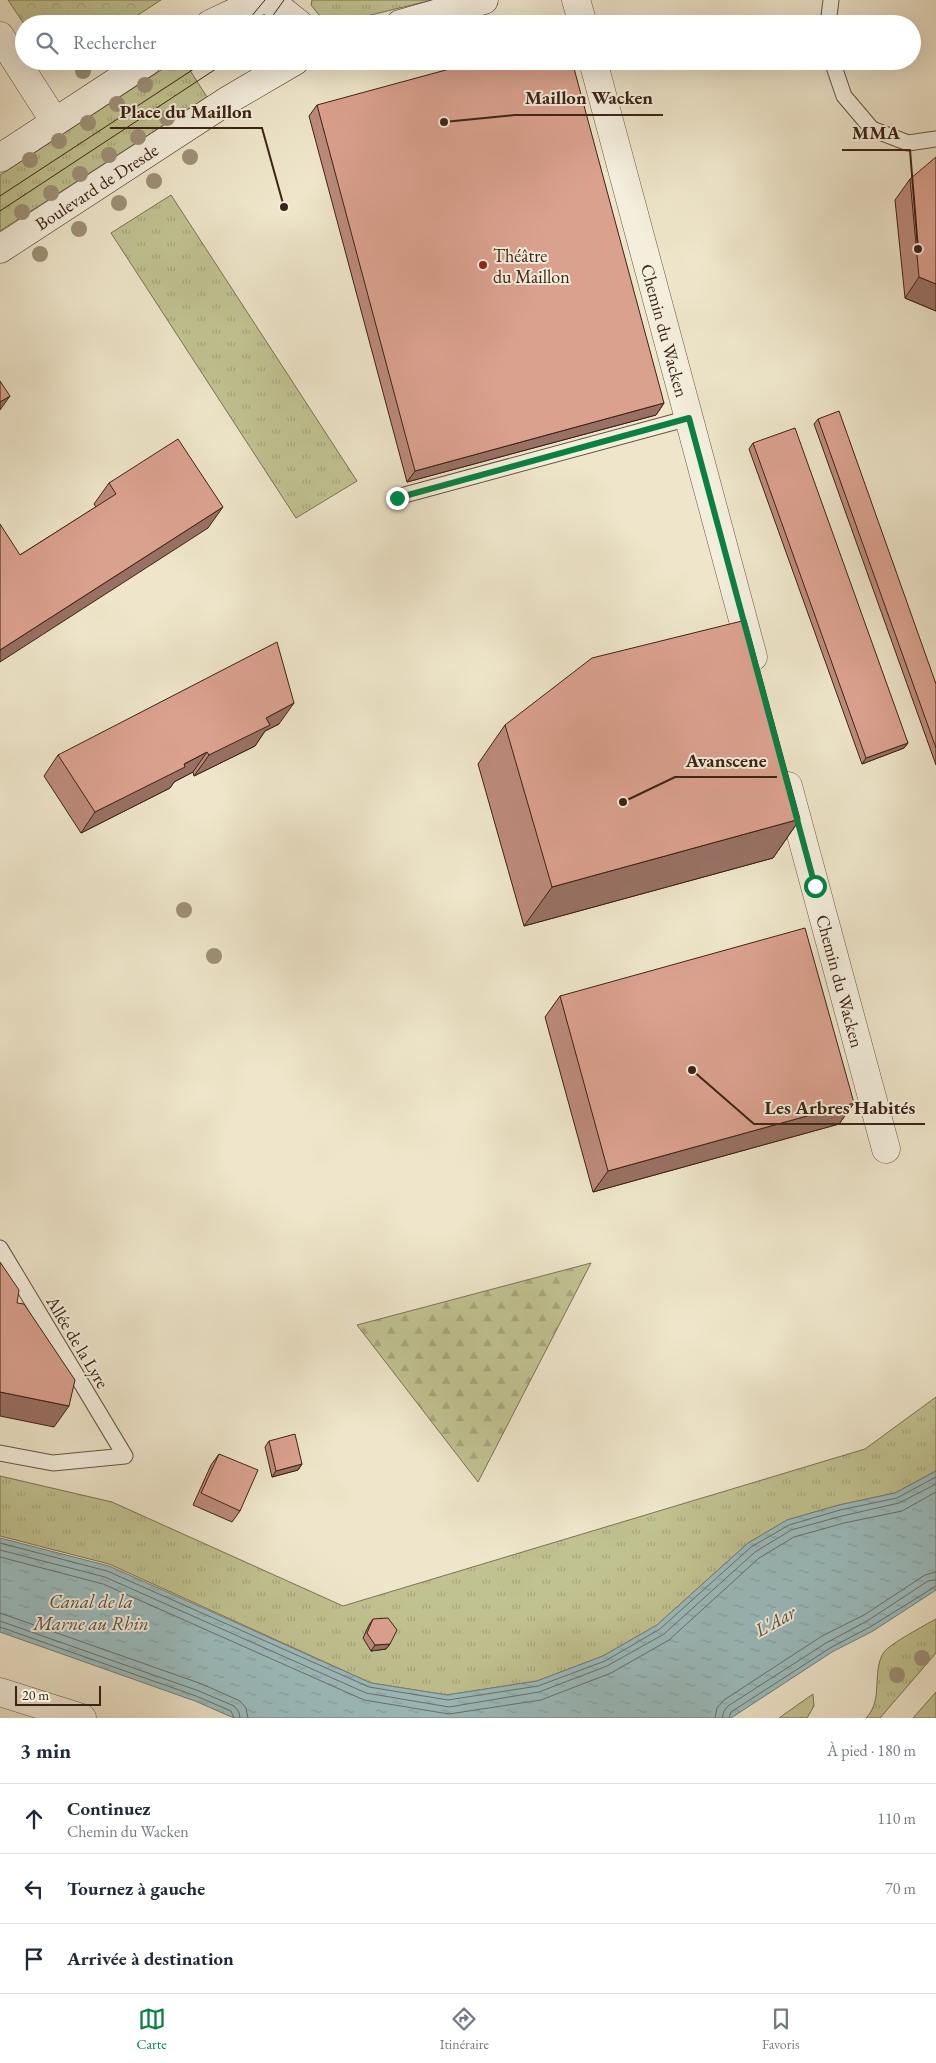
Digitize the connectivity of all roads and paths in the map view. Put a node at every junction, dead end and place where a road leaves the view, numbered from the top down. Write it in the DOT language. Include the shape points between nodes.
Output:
graph roads {
  1 [pos="219,0"];
  2 [pos="484,0"];
  3 [pos="576,0"];
  4 [pos="831,0"];
  5 [pos="270,6"];
  6 [pos="208,15"];
  7 [pos="240,15"];
  8 [pos="284,15"];
  9 [pos="432,15"];
  10 [pos="580,15"];
  11 [pos="829,15"];
  12 [pos="0,36"];
  13 [pos="15,59"];
  14 [pos="22,70"];
  15 [pos="134,70"];
  16 [pos="254,70"];
  17 [pos="280,70"];
  18 [pos="595,70"];
  19 [pos="835,70"];
  20 [pos="230,99"];
  21 [pos="56,122"];
  22 [pos="936,139"];
  23 [pos="0,158"];
  24 [pos="0,249"];
  25 [pos="689,418"];
  26 [pos="397,498"];
  27 [pos="760,684"];
  28 [pos="781,761"];
  29 [pos="886,1149"];
  30 [pos="0,1248"];
  31 [pos="0,1453"];
  32 [pos="0,1692"];
  33 [pos="82,1718"];
  1 -- 6 [label="street"];
  2 -- 9 [label="street"];
  3 -- 10 [label="street"];
  4 -- 11 [label="lane"];
  5 -- 7 [label="street"];
  5 -- 8 [label="street"];
  12 -- 13 [label="street"];
  14 -- 21 [label="street"];
  15 -- 21 [label="street"];
  16 -- 20 [label="street" via="242,89"];
  17 -- 20 [label="street, Boulevard de Dresde"];
  18 -- 25 [label="street, Chemin du Wacken"];
  19 -- 22 [label="lane" via="844,96 872,129 908,143"];
  20 -- 24 [label="street, Boulevard de Dresde"];
  21 -- 23 [label="street"];
  25 -- 26 [label="lane"];
  25 -- 27 [label="street, Chemin du Wacken"];
  28 -- 29 [label="street, Chemin du Wacken"];
  30 -- 31 [label="lane, Allée de la Lyre" via="125,1456 53,1463"];
  32 -- 33 [label="street"];
}
